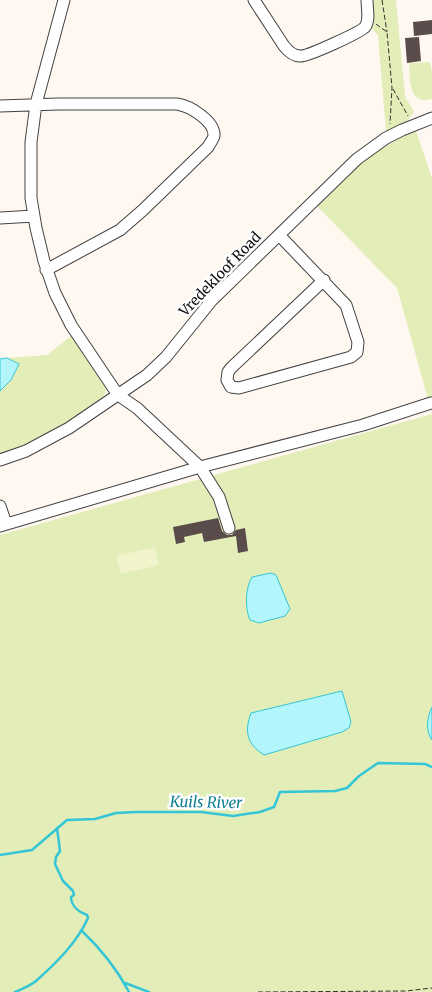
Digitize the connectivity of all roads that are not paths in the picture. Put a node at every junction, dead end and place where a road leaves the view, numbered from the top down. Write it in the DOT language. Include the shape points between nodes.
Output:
graph roads {
  1 [pos="64,0"];
  2 [pos="254,0"];
  3 [pos="367,0"];
  4 [pos="36,104"];
  5 [pos="0,106"];
  6 [pos="432,118"];
  7 [pos="34,216"];
  8 [pos="0,218"];
  9 [pos="279,235"];
  10 [pos="46,270"];
  11 [pos="324,280"];
  12 [pos="118,395"];
  13 [pos="431,403"];
  14 [pos="0,460"];
  15 [pos="200,467"];
  16 [pos="0,506"];
  17 [pos="3,525"];
  18 [pos="229,528"];
  1 -- 4 [label="street"];
  2 -- 3 [label="street" via="284,46 300,56 313,54 362,31 366,26"];
  4 -- 5 [label="street"];
  4 -- 7 [label="street" via="30,161"];
  4 -- 10 [label="street" via="185,105 208,122 214,135 208,147 120,230"];
  6 -- 9 [label="street, Vredekloof Road" via="374,146"];
  7 -- 8 [label="street"];
  7 -- 10 [label="street"];
  9 -- 11 [label="street"];
  9 -- 12 [label="street, Vredekloof Road" via="212,300 156,367"];
  10 -- 12 [label="street" via="71,325"];
  11 -- 11 [label="street" via="346,304 358,342 357,352 350,357 239,388 232,387 227,380 231,368"];
  12 -- 14 [label="street, Vredekloof Road" via="55,436"];
  12 -- 15 [label="street" via="137,408"];
  13 -- 15 [label="street" via="363,425"];
  15 -- 17 [label="street"];
  15 -- 18 [label="street" via="219,497"];
  16 -- 17 [label="street"];
}
